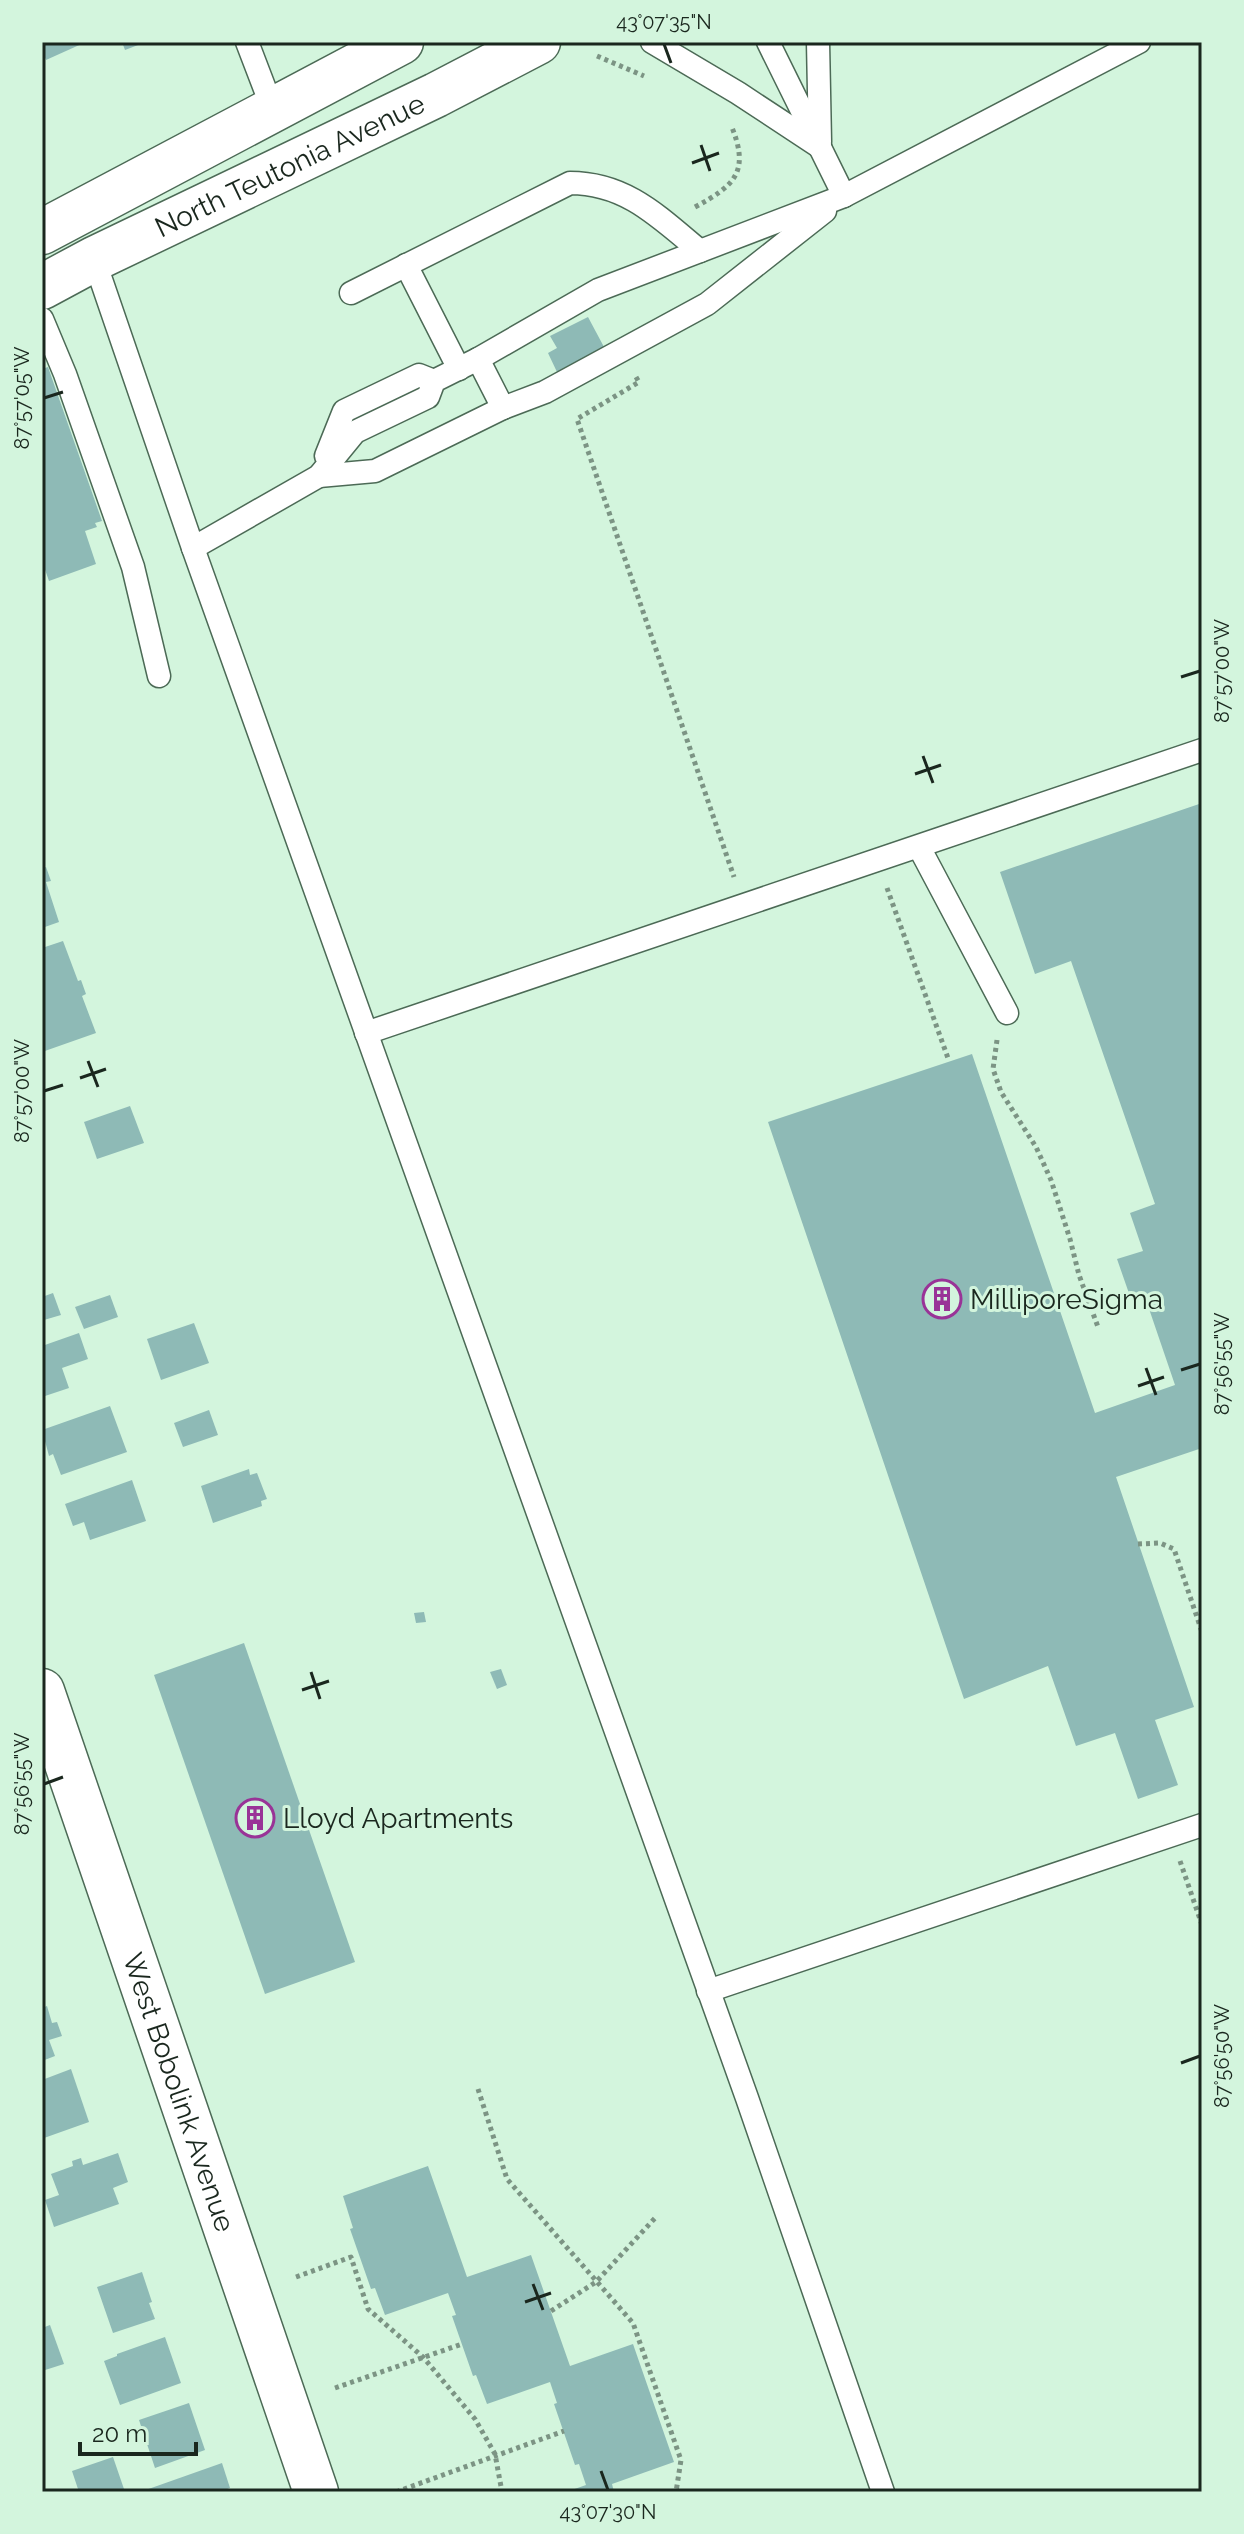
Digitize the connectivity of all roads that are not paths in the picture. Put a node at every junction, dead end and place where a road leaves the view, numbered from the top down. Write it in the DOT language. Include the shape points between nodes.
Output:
graph roads {
  1 [pos="247,42"];
  2 [pos="401,42"];
  3 [pos="538,42"];
  4 [pos="652,42"];
  5 [pos="768,42"];
  6 [pos="818,42"];
  7 [pos="1139,42"];
  8 [pos="273,110"];
  9 [pos="820,147"];
  10 [pos="844,196"];
  11 [pos="42,232"];
  12 [pos="700,251"];
  13 [pos="94,259"];
  14 [pos="406,265"];
  15 [pos="42,287"];
  16 [pos="351,293"];
  17 [pos="42,319"];
  18 [pos="468,364"];
  19 [pos="503,408"];
  20 [pos="319,476"];
  21 [pos="193,548"];
  22 [pos="159,676"];
  23 [pos="1202,750"];
  24 [pos="919,847"];
  25 [pos="1007,1013"];
  26 [pos="366,1033"];
  27 [pos="42,1691"];
  28 [pos="60,1796"];
  29 [pos="1202,1825"];
  30 [pos="708,1991"];
  31 [pos="316,2492"];
  32 [pos="883,2492"];
  1 -- 8 [label="lane"];
  2 -- 8 [label="main road, North Teutonia Avenue"];
  3 -- 13 [label="main road, North Teutonia Avenue"];
  4 -- 9 [label="lane"];
  5 -- 9 [label="lane"];
  6 -- 9 [label="lane"];
  7 -- 10 [label="lane"];
  8 -- 11 [label="main road, North Teutonia Avenue"];
  9 -- 10 [label="lane"];
  10 -- 12 [label="lane"];
  10 -- 19 [label="lane" via="707,304 545,392"];
  12 -- 14 [label="lane" via="645,206 617,191 570,183"];
  12 -- 18 [label="lane" via="598,290"];
  13 -- 15 [label="main road, North Teutonia Avenue"];
  13 -- 21 [label="lane"];
  14 -- 16 [label="lane"];
  14 -- 18 [label="lane"];
  17 -- 22 [label="lane" via="133,567"];
  18 -- 19 [label="lane"];
  18 -- 20 [label="lane" via="434,381 428,397 355,432"];
  19 -- 20 [label="lane" via="375,471"];
  20 -- 21 [label="lane"];
  21 -- 26 [label="lane"];
  23 -- 24 [label="lane"];
  24 -- 25 [label="lane"];
  24 -- 26 [label="lane"];
  26 -- 30 [label="lane"];
  27 -- 28 [label="main road, West Bobolink Avenue"];
  28 -- 31 [label="main road, West Bobolink Avenue"];
  29 -- 30 [label="lane"];
  30 -- 32 [label="lane"];
}
